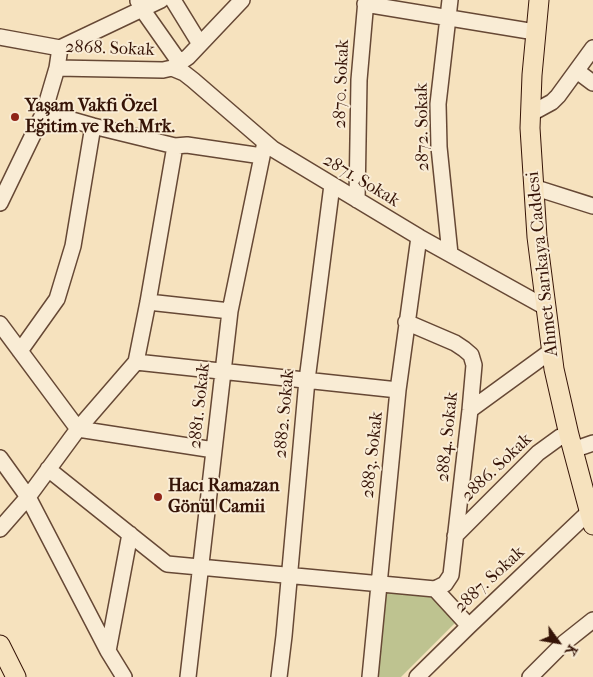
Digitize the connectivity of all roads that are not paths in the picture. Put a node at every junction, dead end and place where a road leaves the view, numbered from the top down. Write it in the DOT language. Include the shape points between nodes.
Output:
graph roads {
  1 [pos="161,0"];
  2 [pos="172,0"];
  3 [pos="450,0"];
  4 [pos="539,0"];
  5 [pos="239,1"];
  6 [pos="366,2"];
  7 [pos="140,4"];
  8 [pos="448,17"];
  9 [pos="535,32"];
  10 [pos="0,36"];
  11 [pos="200,44"];
  12 [pos="60,48"];
  13 [pos="593,48"];
  14 [pos="176,65"];
  15 [pos="57,68"];
  16 [pos="576,71"];
  17 [pos="593,83"];
  18 [pos="44,112"];
  19 [pos="530,114"];
  20 [pos="92,126"];
  21 [pos="175,146"];
  22 [pos="263,149"];
  23 [pos="332,185"];
  24 [pos="533,187"];
  25 [pos="593,191"];
  26 [pos="357,200"];
  27 [pos="0,203"];
  28 [pos="587,205"];
  29 [pos="419,237"];
  30 [pos="450,254"];
  31 [pos="148,302"];
  32 [pos="545,307"];
  33 [pos="230,311"];
  34 [pos="406,322"];
  35 [pos="0,324"];
  36 [pos="20,351"];
  37 [pos="551,351"];
  38 [pos="136,362"];
  39 [pos="223,371"];
  40 [pos="307,380"];
  41 [pos="398,390"];
  42 [pos="470,410"];
  43 [pos="78,429"];
  44 [pos="571,442"];
  45 [pos="593,443"];
  46 [pos="214,450"];
  47 [pos="0,458"];
  48 [pos="48,469"];
  49 [pos="28,497"];
  50 [pos="591,518"];
  51 [pos="0,529"];
  52 [pos="130,534"];
  53 [pos="455,536"];
  54 [pos="201,567"];
  55 [pos="290,575"];
  56 [pos="378,584"];
  57 [pos="435,589"];
  58 [pos="593,620"];
  59 [pos="469,626"];
  60 [pos="108,651"];
  61 [pos="2,656"];
  62 [pos="16,677"];
  63 [pos="124,677"];
  64 [pos="188,677"];
  65 [pos="279,677"];
  66 [pos="370,677"];
  67 [pos="417,677"];
  68 [pos="530,677"];
  1 -- 7 [label="street"];
  2 -- 11 [label="street"];
  3 -- 8 [label="street, 2872. Sokak"];
  4 -- 9 [label="main road, Ahmet Sarıkaya Caddesi"];
  5 -- 11 [label="street, 2868. Sokak"];
  6 -- 8 [label="street"];
  6 -- 26 [label="street, 2870. Sokak" via="359,80"];
  7 -- 12 [label="street"];
  7 -- 14 [label="street"];
  8 -- 9 [label="street"];
  8 -- 30 [label="street, 2872. Sokak" via="438,104"];
  9 -- 19 [label="main road, Ahmet Sarıkaya Caddesi"];
  10 -- 12 [label="street"];
  11 -- 14 [label="street, 2868. Sokak"];
  12 -- 15 [label="street, 2868. Sokak"];
  13 -- 16 [label="street"];
  14 -- 15 [label="street, 2868. Sokak" via="163,70"];
  14 -- 22 [label="street, 2871. Sokak"];
  15 -- 18 [label="street"];
  16 -- 17 [label="street"];
  16 -- 19 [label="street" via="552,102"];
  18 -- 20 [label="street"];
  18 -- 27 [label="street"];
  19 -- 24 [label="main road, Ahmet Sarıkaya Caddesi"];
  20 -- 21 [label="street"];
  20 -- 36 [label="street" via="73,246 57,299"];
  21 -- 22 [label="street"];
  21 -- 31 [label="street"];
  22 -- 23 [label="street, 2871. Sokak" via="273,149"];
  22 -- 33 [label="street, 2881. Sokak"];
  23 -- 26 [label="street, 2871. Sokak"];
  23 -- 40 [label="street, 2882. Sokak"];
  24 -- 28 [label="street"];
  24 -- 32 [label="main road, Ahmet Sarıkaya Caddesi"];
  25 -- 28 [label="street"];
  26 -- 29 [label="street, 2871. Sokak"];
  29 -- 30 [label="street, 2871. Sokak"];
  29 -- 34 [label="street, 2883. Sokak"];
  30 -- 32 [label="street, 2871. Sokak"];
  31 -- 33 [label="street"];
  31 -- 38 [label="street"];
  32 -- 37 [label="main road, Ahmet Sarıkaya Caddesi"];
  33 -- 39 [label="street, 2881. Sokak"];
  34 -- 41 [label="street, 2883. Sokak"];
  34 -- 42 [label="street, 2884. Sokak" via="455,343 471,356 474,365"];
  35 -- 36 [label="street"];
  36 -- 43 [label="street"];
  37 -- 42 [label="street"];
  37 -- 44 [label="main road, Ahmet Sarıkaya Caddesi"];
  38 -- 39 [label="street"];
  38 -- 43 [label="street"];
  39 -- 40 [label="street"];
  39 -- 46 [label="street, 2881. Sokak"];
  40 -- 41 [label="street"];
  40 -- 55 [label="street, 2882. Sokak"];
  41 -- 56 [label="street, 2883. Sokak"];
  42 -- 53 [label="street, 2884. Sokak"];
  43 -- 46 [label="street"];
  43 -- 48 [label="street"];
  44 -- 45 [label="street, 2886. Sokak"];
  44 -- 50 [label="main road, Ahmet Sarıkaya Caddesi"];
  44 -- 53 [label="street, 2886. Sokak" via="560,437 538,453"];
  46 -- 54 [label="street, 2881. Sokak"];
  47 -- 49 [label="street"];
  48 -- 49 [label="street"];
  48 -- 52 [label="street"];
  49 -- 51 [label="street"];
  49 -- 60 [label="street"];
  50 -- 59 [label="street, 2887. Sokak"];
  52 -- 54 [label="street" via="167,564"];
  52 -- 60 [label="street"];
  53 -- 57 [label="street, 2884. Sokak" via="451,575 446,584"];
  54 -- 55 [label="street"];
  54 -- 64 [label="street, 2881. Sokak"];
  55 -- 56 [label="street"];
  55 -- 65 [label="street, 2882. Sokak"];
  56 -- 57 [label="street"];
  56 -- 66 [label="street, 2883. Sokak"];
  57 -- 59 [label="street"];
  58 -- 68 [label="street"];
  59 -- 67 [label="street, 2887. Sokak"];
  60 -- 63 [label="street"];
  61 -- 62 [label="main road"];
}
